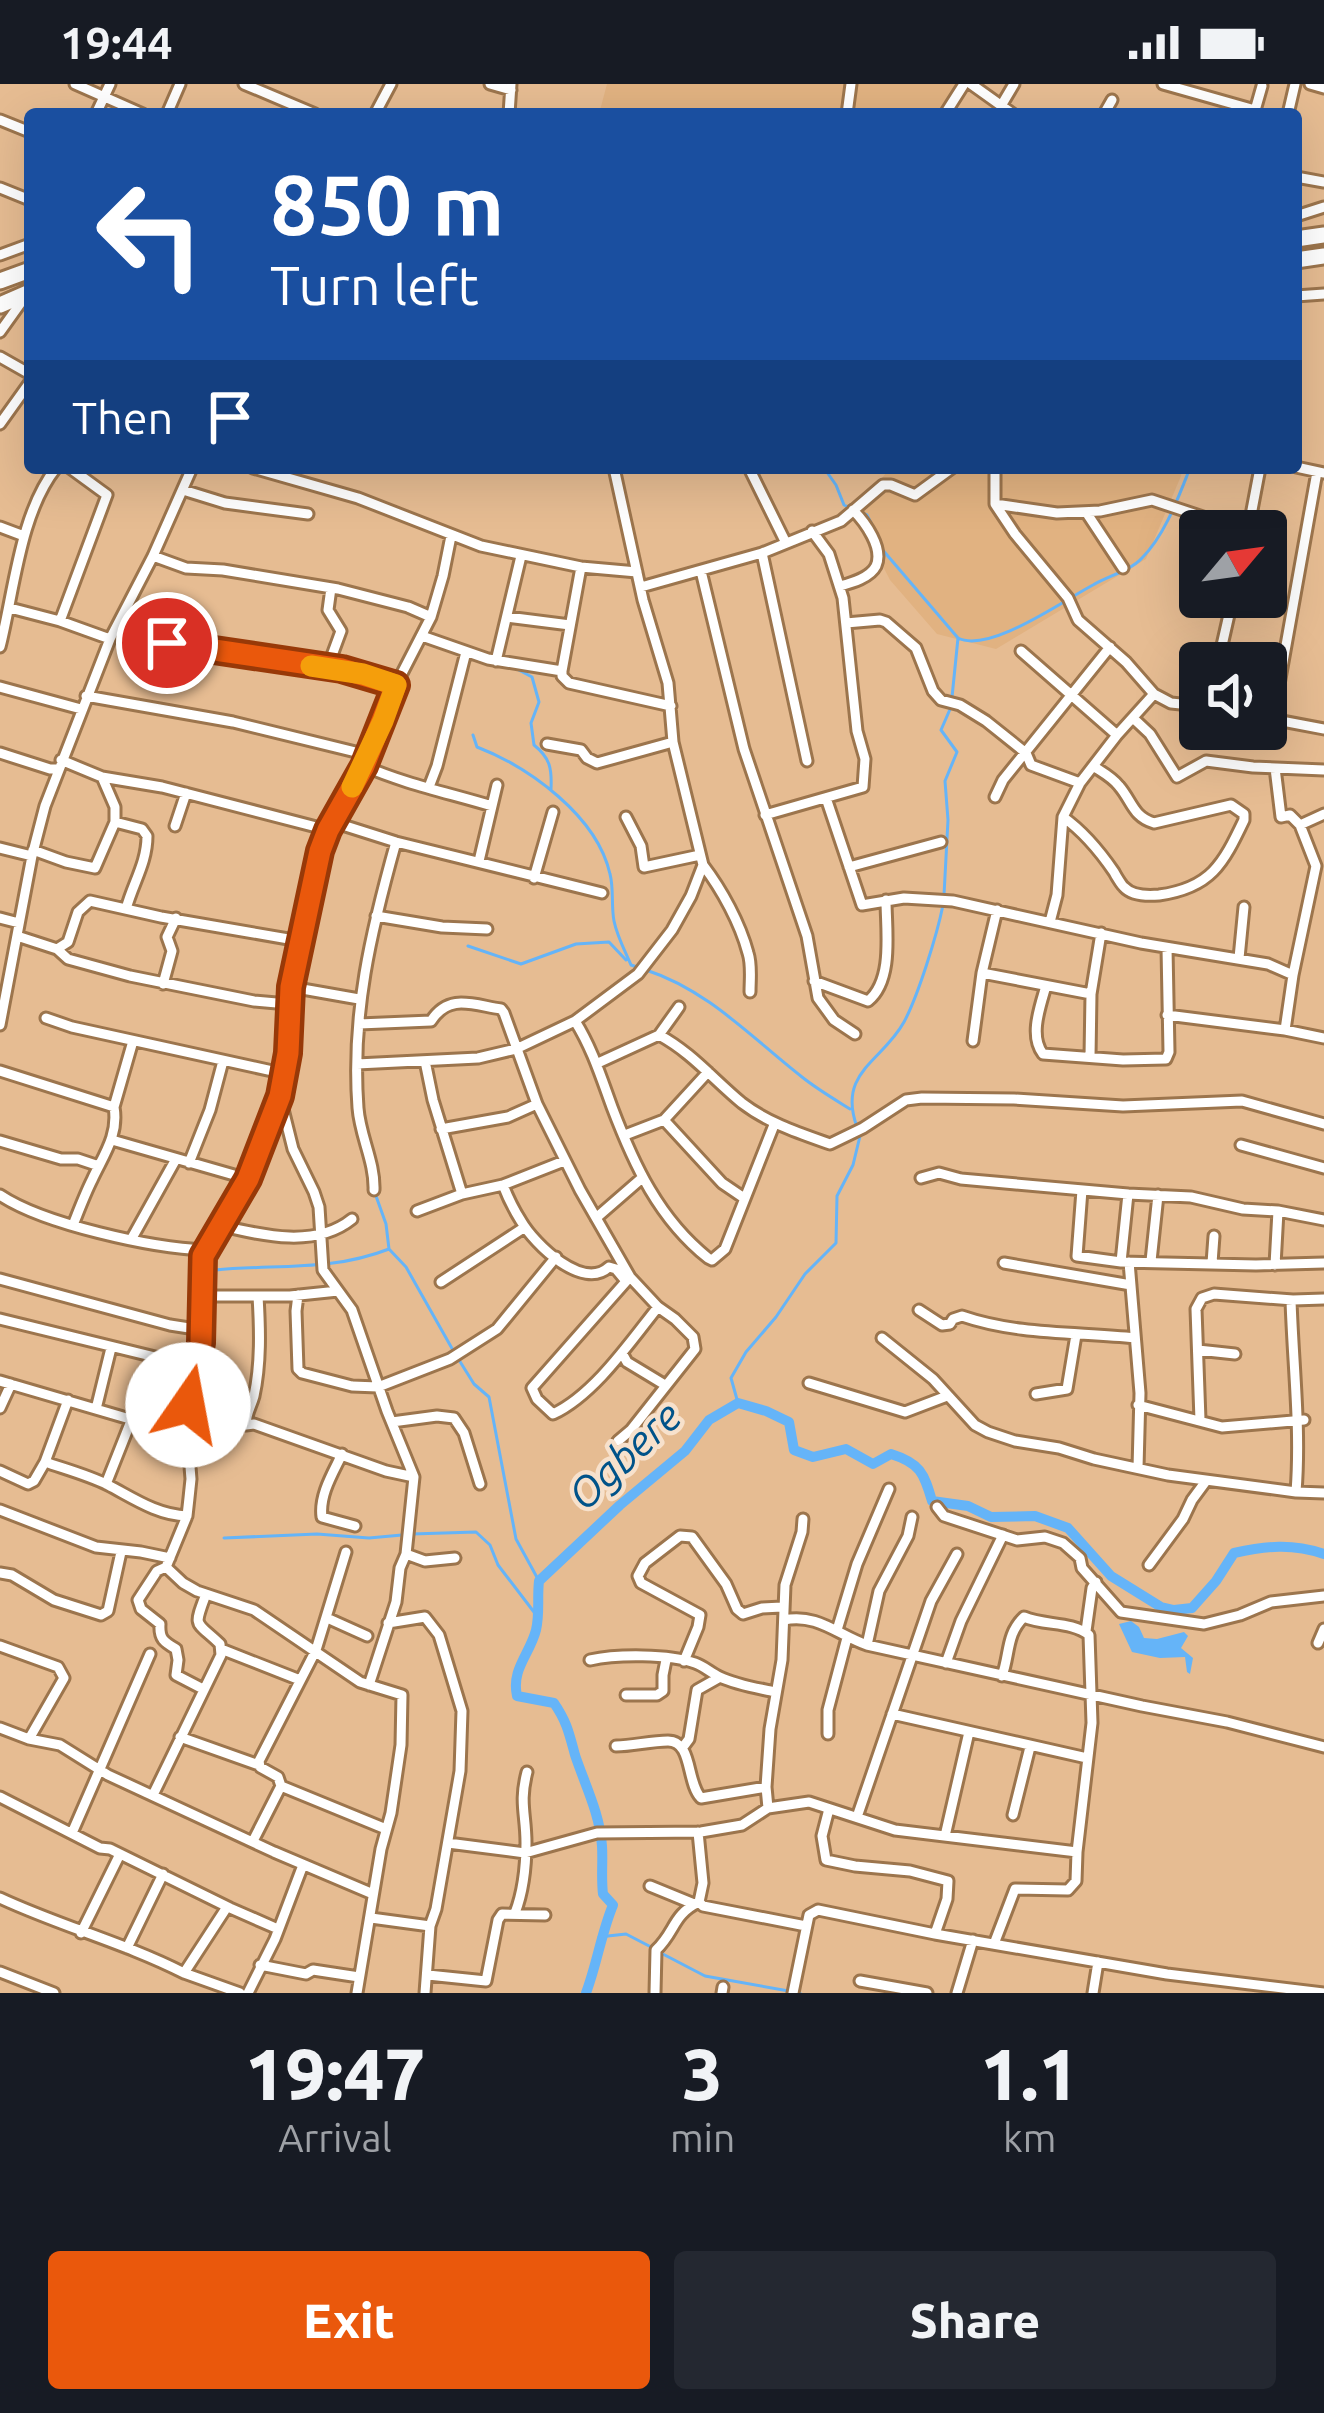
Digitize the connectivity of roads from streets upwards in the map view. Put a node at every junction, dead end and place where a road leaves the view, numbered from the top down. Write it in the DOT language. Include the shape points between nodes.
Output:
graph roads {
  1 [pos="75,84"];
  2 [pos="110,84"];
  3 [pos="244,84"];
  4 [pos="490,84"];
  5 [pos="967,84"];
  6 [pos="1015,84"];
  7 [pos="1162,84"];
  8 [pos="1212,84"];
  9 [pos="1310,84"];
  10 [pos="511,87"];
  11 [pos="1324,88"];
  12 [pos="104,96"];
  13 [pos="1207,98"];
  14 [pos="1112,100"];
  15 [pos="1001,106"];
  16 [pos="99,108"];
  17 [pos="130,108"];
  18 [pos="301,108"];
  19 [pos="1004,108"];
  20 [pos="1107,108"];
  21 [pos="1241,108"];
  22 [pos="24,299"];
  23 [pos="0,332"];
  24 [pos="24,387"];
  25 [pos="0,424"];
  26 [pos="1320,472"];
  27 [pos="51,474"];
  28 [pos="78,474"];
  29 [pos="190,474"];
  30 [pos="274,474"];
  31 [pos="615,474"];
  32 [pos="752,474"];
  33 [pos="944,474"];
  34 [pos="995,474"];
  35 [pos="1259,474"];
  36 [pos="183,490"];
  37 [pos="995,504"];
  38 [pos="1318,506"];
  39 [pos="853,510"];
  40 [pos="1182,510"];
  41 [pos="1251,510"];
  42 [pos="1086,512"];
  43 [pos="308,514"];
  44 [pos="0,527"];
  45 [pos="812,531"];
  46 [pos="24,536"];
  47 [pos="451,536"];
  48 [pos="786,543"];
  49 [pos="763,553"];
  50 [pos="153,556"];
  51 [pos="521,556"];
  52 [pos="580,567"];
  53 [pos="1123,568"];
  54 [pos="701,571"];
  55 [pos="638,572"];
  56 [pos="641,586"];
  57 [pos="840,586"];
  58 [pos="331,588"];
  59 [pos="10,608"];
  60 [pos="430,616"];
  61 [pos="507,616"];
  62 [pos="60,621"];
  63 [pos="846,623"];
  64 [pos="570,625"];
  65 [pos="117,626"];
  66 [pos="422,636"];
  67 [pos="110,639"];
  68 [pos="1285,642"];
  69 [pos="0,646"];
  70 [pos="1110,647"];
  71 [pos="1021,651"];
  72 [pos="466,652"];
  73 [pos="496,661"];
  74 [pos="327,669"];
  75 [pos="562,670"];
  76 [pos="396,685"];
  77 [pos="0,687"];
  78 [pos="1154,694"];
  79 [pos="86,696"];
  80 [pos="1070,696"];
  81 [pos="1179,704"];
  82 [pos="671,706"];
  83 [pos="81,710"];
  84 [pos="1133,718"];
  85 [pos="1287,721"];
  86 [pos="1324,729"];
  87 [pos="1117,735"];
  88 [pos="673,742"];
  89 [pos="547,744"];
  90 [pos="1026,753"];
  91 [pos="0,754"];
  92 [pos="366,760"];
  93 [pos="807,761"];
  94 [pos="60,765"];
  95 [pos="1093,766"];
  96 [pos="1275,768"];
  97 [pos="1324,770"];
  98 [pos="102,777"];
  99 [pos="1080,782"];
  100 [pos="497,784"];
  101 [pos="429,787"];
  102 [pos="186,793"];
  103 [pos="995,797"];
  104 [pos="826,798"];
  105 [pos="492,806"];
  106 [pos="553,812"];
  107 [pos="1324,814"];
  108 [pos="765,815"];
  109 [pos="626,817"];
  110 [pos="1063,818"];
  111 [pos="116,822"];
  112 [pos="1300,825"];
  113 [pos="175,826"];
  114 [pos="330,826"];
  115 [pos="396,842"];
  116 [pos="941,842"];
  117 [pos="0,848"];
  118 [pos="32,853"];
  119 [pos="702,860"];
  120 [pos="479,862"];
  121 [pos="849,867"];
  122 [pos="535,878"];
  123 [pos="602,893"];
  124 [pos="886,899"];
  125 [pos="1244,907"];
  126 [pos="126,909"];
  127 [pos="997,910"];
  128 [pos="376,916"];
  129 [pos="0,917"];
  130 [pos="176,918"];
  131 [pos="1050,922"];
  132 [pos="20,923"];
  133 [pos="487,929"];
  134 [pos="1101,933"];
  135 [pos="17,936"];
  136 [pos="300,941"];
  137 [pos="1167,948"];
  138 [pos="57,949"];
  139 [pos="1239,958"];
  140 [pos="982,973"];
  141 [pos="1293,975"];
  142 [pos="814,981"];
  143 [pos="163,984"];
  144 [pos="1046,986"];
  145 [pos="291,987"];
  146 [pos="750,992"];
  147 [pos="1091,994"];
  148 [pos="359,999"];
  149 [pos="288,1004"];
  150 [pos="679,1007"];
  151 [pos="1167,1015"];
  152 [pos="46,1018"];
  153 [pos="574,1021"];
  154 [pos="359,1024"];
  155 [pos="0,1025"];
  156 [pos="1285,1030"];
  157 [pos="855,1034"];
  158 [pos="659,1036"];
  159 [pos="1324,1039"];
  160 [pos="133,1041"];
  161 [pos="973,1041"];
  162 [pos="516,1048"];
  163 [pos="1090,1057"];
  164 [pos="223,1061"];
  165 [pos="425,1061"];
  166 [pos="598,1063"];
  167 [pos="357,1064"];
  168 [pos="0,1071"];
  169 [pos="708,1072"];
  170 [pos="286,1074"];
  171 [pos="280,1096"];
  172 [pos="537,1103"];
  173 [pos="115,1107"];
  174 [pos="664,1120"];
  175 [pos="773,1124"];
  176 [pos="1324,1124"];
  177 [pos="441,1129"];
  178 [pos="625,1136"];
  179 [pos="112,1140"];
  180 [pos="0,1142"];
  181 [pos="1241,1145"];
  182 [pos="176,1159"];
  183 [pos="564,1161"];
  184 [pos="189,1163"];
  185 [pos="99,1166"];
  186 [pos="1324,1168"];
  187 [pos="642,1178"];
  188 [pos="921,1178"];
  189 [pos="248,1179"];
  190 [pos="503,1185"];
  191 [pos="374,1190"];
  192 [pos="1082,1190"];
  193 [pos="462,1194"];
  194 [pos="1128,1194"];
  195 [pos="0,1195"];
  196 [pos="1158,1195"];
  197 [pos="743,1198"];
  198 [pos="417,1211"];
  199 [pos="1278,1211"];
  200 [pos="596,1218"];
  201 [pos="352,1219"];
  202 [pos="1324,1220"];
  203 [pos="73,1225"];
  204 [pos="219,1225"];
  205 [pos="525,1227"];
  206 [pos="320,1236"];
  207 [pos="1214,1236"];
  208 [pos="132,1238"];
  209 [pos="205,1250"];
  210 [pos="556,1257"];
  211 [pos="1150,1261"];
  212 [pos="1125,1262"];
  213 [pos="1004,1263"];
  214 [pos="1212,1263"];
  215 [pos="1324,1263"];
  216 [pos="1275,1264"];
  217 [pos="0,1279"];
  218 [pos="628,1279"];
  219 [pos="440,1282"];
  220 [pos="1131,1285"];
  221 [pos="338,1291"];
  222 [pos="298,1295"];
  223 [pos="202,1296"];
  224 [pos="258,1296"];
  225 [pos="1324,1299"];
  226 [pos="1291,1300"];
  227 [pos="658,1307"];
  228 [pos="919,1310"];
  229 [pos="0,1319"];
  230 [pos="202,1330"];
  231 [pos="1076,1335"];
  232 [pos="882,1338"];
  233 [pos="1136,1338"];
  234 [pos="111,1348"];
  235 [pos="1198,1350"];
  236 [pos="1235,1354"];
  237 [pos="621,1356"];
  238 [pos="196,1367"];
  239 [pos="5,1382"];
  240 [pos="809,1383"];
  241 [pos="665,1385"];
  242 [pos="379,1387"];
  243 [pos="1036,1394"];
  244 [pos="947,1396"];
  245 [pos="68,1400"];
  246 [pos="1138,1406"];
  247 [pos="0,1408"];
  248 [pos="95,1409"];
  249 [pos="186,1418"];
  250 [pos="1200,1420"];
  251 [pos="131,1421"];
  252 [pos="1300,1421"];
  253 [pos="392,1422"];
  254 [pos="246,1424"];
  255 [pos="188,1436"];
  256 [pos="618,1441"];
  257 [pos="341,1454"];
  258 [pos="44,1462"];
  259 [pos="1138,1468"];
  260 [pos="0,1471"];
  261 [pos="414,1477"];
  262 [pos="1206,1480"];
  263 [pos="106,1484"];
  264 [pos="480,1484"];
  265 [pos="889,1489"];
  266 [pos="1296,1492"];
  267 [pos="1324,1493"];
  268 [pos="938,1507"];
  269 [pos="0,1510"];
  270 [pos="187,1516"];
  271 [pos="912,1517"];
  272 [pos="803,1519"];
  273 [pos="355,1526"];
  274 [pos="1003,1535"];
  275 [pos="122,1552"];
  276 [pos="346,1552"];
  277 [pos="406,1554"];
  278 [pos="957,1555"];
  279 [pos="455,1558"];
  280 [pos="168,1563"];
  281 [pos="1150,1565"];
  282 [pos="0,1573"];
  283 [pos="1096,1582"];
  284 [pos="206,1594"];
  285 [pos="1324,1595"];
  286 [pos="782,1607"];
  287 [pos="327,1618"];
  288 [pos="784,1620"];
  289 [pos="388,1623"];
  290 [pos="838,1630"];
  291 [pos="1324,1630"];
  292 [pos="1086,1631"];
  293 [pos="367,1636"];
  294 [pos="847,1638"];
  295 [pos="1318,1642"];
  296 [pos="867,1645"];
  297 [pos="0,1646"];
  298 [pos="221,1648"];
  299 [pos="316,1650"];
  300 [pos="150,1654"];
  301 [pos="912,1655"];
  302 [pos="590,1660"];
  303 [pos="666,1660"];
  304 [pos="684,1661"];
  305 [pos="946,1663"];
  306 [pos="1001,1676"];
  307 [pos="720,1677"];
  308 [pos="301,1681"];
  309 [pos="369,1685"];
  310 [pos="203,1689"];
  311 [pos="775,1692"];
  312 [pos="626,1695"];
  313 [pos="1093,1695"];
  314 [pos="892,1714"];
  315 [pos="0,1728"];
  316 [pos="970,1732"];
  317 [pos="828,1734"];
  318 [pos="180,1738"];
  319 [pos="29,1739"];
  320 [pos="616,1746"];
  321 [pos="1030,1747"];
  322 [pos="683,1748"];
  323 [pos="1324,1748"];
  324 [pos="1087,1758"];
  325 [pos="259,1765"];
  326 [pos="100,1768"];
  327 [pos="527,1772"];
  328 [pos="281,1786"];
  329 [pos="766,1787"];
  330 [pos="153,1795"];
  331 [pos="0,1797"];
  332 [pos="768,1808"];
  333 [pos="829,1809"];
  334 [pos="1013,1815"];
  335 [pos="857,1817"];
  336 [pos="386,1829"];
  337 [pos="698,1832"];
  338 [pos="72,1833"];
  339 [pos="945,1836"];
  340 [pos="254,1841"];
  341 [pos="448,1844"];
  342 [pos="1076,1852"];
  343 [pos="525,1853"];
  344 [pos="120,1854"];
  345 [pos="303,1864"];
  346 [pos="163,1874"];
  347 [pos="650,1886"];
  348 [pos="373,1894"];
  349 [pos="0,1898"];
  350 [pos="697,1903"];
  351 [pos="227,1906"];
  352 [pos="515,1913"];
  353 [pos="545,1915"];
  354 [pos="371,1918"];
  355 [pos="430,1926"];
  356 [pos="806,1926"];
  357 [pos="278,1928"];
  358 [pos="82,1933"];
  359 [pos="935,1934"];
  360 [pos="973,1940"];
  361 [pos="994,1944"];
  362 [pos="128,1948"];
  363 [pos="1098,1963"];
  364 [pos="260,1965"];
  365 [pos="0,1972"];
  366 [pos="184,1973"];
  367 [pos="428,1975"];
  368 [pos="359,1977"];
  369 [pos="860,1981"];
  370 [pos="32,1989"];
  371 [pos="1292,1991"];
  372 [pos="54,1993"];
  373 [pos="244,1993"];
  374 [pos="357,1993"];
  375 [pos="425,1993"];
  376 [pos="655,1993"];
  377 [pos="793,1993"];
  378 [pos="927,1993"];
  379 [pos="957,1993"];
  380 [pos="1093,1993"];
  381 [pos="1324,1993"];
  1 -- 12 [label="street"];
  2 -- 12 [label="street"];
  3 -- 18 [label="street"];
  4 -- 10 [label="street"];
  5 -- 15 [label="street"];
  6 -- 15 [label="street"];
  7 -- 13 [label="street"];
  8 -- 13 [label="street"];
  9 -- 11 [label="street"];
  12 -- 16 [label="street"];
  12 -- 17 [label="street"];
  13 -- 21 [label="street"];
  14 -- 20 [label="street"];
  15 -- 19 [label="street"];
  22 -- 23 [label="street"];
  24 -- 25 [label="street"];
  26 -- 38 [label="street"];
  27 -- 46 [label="street"];
  28 -- 62 [label="street" via="107,495"];
  29 -- 36 [label="street"];
  30 -- 47 [label="street"];
  31 -- 55 [label="street"];
  32 -- 48 [label="street"];
  33 -- 39 [label="street" via="915,495 883,485"];
  34 -- 37 [label="street"];
  35 -- 41 [label="street"];
  36 -- 43 [label="street"];
  36 -- 50 [label="street"];
  37 -- 42 [label="street"];
  37 -- 70 [label="street" via="1078,620"];
  38 -- 68 [label="street"];
  39 -- 45 [label="street"];
  39 -- 57 [label="street" via="878,562"];
  40 -- 42 [label="street" via="1152,500"];
  42 -- 53 [label="street"];
  44 -- 46 [label="street"];
  45 -- 48 [label="street"];
  45 -- 57 [label="street"];
  46 -- 59 [label="street"];
  47 -- 51 [label="street"];
  47 -- 60 [label="street"];
  48 -- 49 [label="street"];
  49 -- 54 [label="street"];
  49 -- 93 [label="street"];
  50 -- 58 [label="street"];
  50 -- 65 [label="street"];
  51 -- 52 [label="street"];
  51 -- 61 [label="street"];
  52 -- 55 [label="street"];
  52 -- 64 [label="street"];
  54 -- 56 [label="street"];
  54 -- 108 [label="street"];
  55 -- 56 [label="street"];
  56 -- 82 [label="street"];
  57 -- 63 [label="street"];
  58 -- 60 [label="street"];
  58 -- 74 [label="street" via="328,610 341,631"];
  59 -- 62 [label="street"];
  59 -- 69 [label="street"];
  60 -- 66 [label="street"];
  61 -- 64 [label="street"];
  61 -- 73 [label="street"];
  62 -- 67 [label="street"];
  63 -- 90 [label="street" via="886,622 916,648 941,700"];
  63 -- 104 [label="street" via="866,775 863,787"];
  64 -- 75 [label="street"];
  65 -- 67 [label="street"];
  65 -- 74 [label="street" via="167,643"];
  66 -- 72 [label="street"];
  66 -- 76 [label="street"];
  67 -- 79 [label="street"];
  70 -- 78 [label="street"];
  70 -- 80 [label="street"];
  71 -- 80 [label="street"];
  72 -- 73 [label="street"];
  72 -- 101 [label="street"];
  73 -- 75 [label="street"];
  74 -- 76 [label="street"];
  75 -- 82 [label="street" via="569,683"];
  76 -- 92 [label="street"];
  77 -- 83 [label="street"];
  78 -- 81 [label="street"];
  78 -- 84 [label="street"];
  79 -- 83 [label="street"];
  79 -- 92 [label="street" via="233,722"];
  80 -- 87 [label="street"];
  80 -- 90 [label="street"];
  82 -- 88 [label="street"];
  83 -- 94 [label="street"];
  84 -- 87 [label="street"];
  84 -- 96 [label="street" via="1178,777 1206,761"];
  85 -- 86 [label="street"];
  87 -- 95 [label="street"];
  88 -- 89 [label="street" via="597,763 581,750"];
  88 -- 119 [label="street"];
  90 -- 99 [label="street" via="1031,765"];
  90 -- 103 [label="street"];
  91 -- 94 [label="street" via="50,770"];
  92 -- 101 [label="street" via="403,783"];
  92 -- 114 [label="street"];
  94 -- 98 [label="street"];
  94 -- 118 [label="street"];
  95 -- 99 [label="street"];
  95 -- 110 [label="street" via="1145,822 1231,806 1244,814 1225,860 1186,888 1136,894"];
  96 -- 97 [label="street"];
  96 -- 112 [label="street" via="1280,817"];
  98 -- 102 [label="street"];
  98 -- 111 [label="street"];
  99 -- 110 [label="street"];
  100 -- 105 [label="street"];
  101 -- 105 [label="street"];
  102 -- 113 [label="street"];
  102 -- 114 [label="street"];
  104 -- 108 [label="street"];
  104 -- 121 [label="street"];
  105 -- 120 [label="street"];
  106 -- 122 [label="street"];
  107 -- 112 [label="street"];
  108 -- 142 [label="street" via="807,936"];
  109 -- 119 [label="street" via="644,867"];
  110 -- 131 [label="street"];
  111 -- 118 [label="street" via="95,868"];
  111 -- 126 [label="street" via="148,836"];
  112 -- 141 [label="street" via="1316,866"];
  114 -- 115 [label="street"];
  114 -- 136 [label="street"];
  115 -- 120 [label="street"];
  115 -- 128 [label="street"];
  116 -- 121 [label="street"];
  117 -- 118 [label="street"];
  118 -- 132 [label="street"];
  119 -- 146 [label="street" via="750,957"];
  119 -- 153 [label="street" via="683,913 658,950"];
  120 -- 122 [label="street"];
  121 -- 124 [label="street" via="862,905"];
  122 -- 123 [label="street"];
  124 -- 127 [label="street"];
  124 -- 142 [label="street" via="886,959 876,994 868,1001"];
  125 -- 139 [label="street"];
  126 -- 130 [label="street"];
  126 -- 138 [label="street" via="86,903"];
  127 -- 131 [label="street"];
  127 -- 140 [label="street"];
  128 -- 133 [label="street"];
  128 -- 148 [label="street"];
  129 -- 132 [label="street"];
  130 -- 136 [label="street"];
  130 -- 143 [label="street"];
  131 -- 134 [label="street"];
  132 -- 135 [label="street"];
  134 -- 137 [label="street"];
  134 -- 147 [label="street"];
  135 -- 138 [label="street"];
  135 -- 155 [label="street"];
  136 -- 145 [label="street"];
  137 -- 139 [label="street"];
  137 -- 151 [label="street"];
  138 -- 143 [label="street" via="68,959"];
  139 -- 141 [label="street"];
  140 -- 144 [label="street"];
  140 -- 161 [label="street"];
  141 -- 156 [label="street"];
  142 -- 157 [label="street" via="825,1009"];
  143 -- 149 [label="street"];
  144 -- 147 [label="street"];
  144 -- 163 [label="street" via="1039,1052"];
  145 -- 148 [label="street"];
  145 -- 149 [label="street"];
  147 -- 163 [label="street"];
  148 -- 154 [label="street"];
  149 -- 170 [label="street"];
  150 -- 158 [label="street"];
  151 -- 156 [label="street"];
  151 -- 163 [label="street" via="1166,1059"];
  152 -- 160 [label="street"];
  153 -- 162 [label="street"];
  153 -- 166 [label="street"];
  154 -- 162 [label="street" via="431,1022 447,1004 472,1004 501,1009"];
  154 -- 167 [label="street"];
  156 -- 159 [label="street"];
  158 -- 166 [label="street"];
  158 -- 169 [label="street"];
  160 -- 164 [label="street"];
  160 -- 173 [label="street"];
  162 -- 165 [label="street"];
  162 -- 172 [label="street"];
  164 -- 170 [label="street"];
  164 -- 184 [label="street"];
  165 -- 167 [label="street"];
  165 -- 177 [label="street"];
  166 -- 178 [label="street"];
  167 -- 191 [label="street"];
  168 -- 173 [label="street"];
  169 -- 174 [label="street"];
  169 -- 175 [label="street"];
  170 -- 171 [label="street"];
  171 -- 189 [label="street"];
  171 -- 206 [label="street" via="292,1149 319,1207"];
  172 -- 177 [label="street"];
  172 -- 183 [label="street"];
  173 -- 179 [label="street"];
  174 -- 178 [label="street"];
  174 -- 197 [label="street"];
  175 -- 176 [label="street" via="830,1144 922,1098 1123,1106 1242,1101"];
  175 -- 197 [label="street"];
  177 -- 193 [label="street"];
  178 -- 187 [label="street"];
  179 -- 182 [label="street"];
  179 -- 185 [label="street"];
  180 -- 185 [label="street"];
  181 -- 186 [label="street"];
  182 -- 184 [label="street"];
  182 -- 208 [label="street"];
  183 -- 190 [label="street"];
  183 -- 200 [label="street"];
  184 -- 189 [label="street"];
  185 -- 203 [label="street"];
  187 -- 197 [label="street" via="712,1260 725,1250"];
  187 -- 200 [label="street"];
  188 -- 192 [label="street" via="940,1173"];
  189 -- 204 [label="street"];
  190 -- 193 [label="street"];
  190 -- 205 [label="street"];
  192 -- 194 [label="street"];
  192 -- 212 [label="street" via="1076,1256"];
  193 -- 198 [label="street"];
  194 -- 196 [label="street"];
  194 -- 212 [label="street"];
  195 -- 203 [label="street"];
  196 -- 199 [label="street"];
  196 -- 211 [label="street"];
  199 -- 202 [label="street"];
  199 -- 216 [label="street"];
  200 -- 218 [label="street"];
  201 -- 206 [label="street"];
  203 -- 208 [label="street"];
  204 -- 206 [label="street"];
  204 -- 209 [label="street"];
  205 -- 210 [label="street"];
  205 -- 219 [label="street"];
  206 -- 221 [label="street" via="323,1270"];
  207 -- 214 [label="street"];
  208 -- 209 [label="street"];
  209 -- 223 [label="street"];
  210 -- 218 [label="street" via="583,1275 609,1267"];
  210 -- 242 [label="street" via="497,1329 454,1357"];
  211 -- 212 [label="street"];
  211 -- 214 [label="street"];
  212 -- 220 [label="street"];
  213 -- 220 [label="street"];
  214 -- 216 [label="street"];
  215 -- 216 [label="street"];
  217 -- 230 [label="street"];
  218 -- 227 [label="street"];
  218 -- 237 [label="street" via="532,1388 551,1414"];
  220 -- 233 [label="street"];
  221 -- 222 [label="street"];
  221 -- 242 [label="street"];
  222 -- 224 [label="street"];
  222 -- 242 [label="street" via="298,1369"];
  223 -- 224 [label="street"];
  223 -- 230 [label="street"];
  224 -- 254 [label="street" via="257,1372"];
  225 -- 226 [label="street"];
  226 -- 235 [label="street" via="1202,1298"];
  226 -- 252 [label="street"];
  227 -- 237 [label="street"];
  227 -- 241 [label="street" via="696,1344"];
  228 -- 231 [label="street" via="942,1325 962,1316"];
  229 -- 234 [label="street"];
  230 -- 238 [label="street"];
  231 -- 233 [label="street"];
  231 -- 243 [label="street" via="1067,1388"];
  232 -- 244 [label="street"];
  233 -- 246 [label="street"];
  234 -- 238 [label="street"];
  234 -- 248 [label="street"];
  235 -- 236 [label="street"];
  235 -- 250 [label="street"];
  237 -- 241 [label="street"];
  238 -- 249 [label="street"];
  239 -- 245 [label="street"];
  239 -- 247 [label="street"];
  240 -- 244 [label="street" via="905,1412"];
  241 -- 256 [label="street"];
  242 -- 253 [label="street"];
  244 -- 259 [label="street" via="988,1432"];
  245 -- 248 [label="street"];
  245 -- 258 [label="street"];
  246 -- 250 [label="street"];
  246 -- 259 [label="street"];
  248 -- 251 [label="street"];
  249 -- 254 [label="street"];
  249 -- 255 [label="street"];
  250 -- 252 [label="street" via="1222,1427"];
  251 -- 255 [label="street"];
  251 -- 263 [label="street"];
  252 -- 266 [label="street"];
  253 -- 261 [label="street"];
  253 -- 264 [label="street" via="454,1418"];
  254 -- 257 [label="street"];
  255 -- 270 [label="street"];
  257 -- 261 [label="street"];
  257 -- 273 [label="street" via="320,1511"];
  258 -- 260 [label="street" via="28,1484"];
  258 -- 263 [label="street"];
  259 -- 262 [label="street"];
  261 -- 277 [label="street"];
  262 -- 266 [label="street"];
  262 -- 281 [label="street"];
  263 -- 270 [label="street"];
  265 -- 290 [label="street"];
  266 -- 267 [label="street"];
  268 -- 274 [label="street"];
  269 -- 275 [label="street"];
  270 -- 280 [label="street"];
  271 -- 296 [label="street" via="879,1591"];
  272 -- 286 [label="street"];
  274 -- 283 [label="street" via="1063,1543"];
  274 -- 305 [label="street"];
  275 -- 280 [label="street"];
  275 -- 282 [label="street" via="101,1615"];
  276 -- 287 [label="street"];
  277 -- 279 [label="street" via="424,1562"];
  277 -- 289 [label="street"];
  278 -- 301 [label="street"];
  280 -- 284 [label="street" via="183,1583"];
  280 -- 310 [label="street" via="139,1603 176,1649 176,1675"];
  283 -- 285 [label="street" via="1121,1612 1204,1624"];
  283 -- 292 [label="street"];
  284 -- 298 [label="street" via="197,1620"];
  284 -- 299 [label="street" via="244,1605"];
  286 -- 288 [label="street"];
  286 -- 304 [label="street" via="737,1610 700,1546 680,1535 638,1576 700,1615"];
  287 -- 293 [label="street"];
  287 -- 299 [label="street"];
  288 -- 290 [label="street"];
  288 -- 311 [label="street"];
  289 -- 309 [label="street"];
  289 -- 341 [label="street" via="425,1617 450,1666 462,1749"];
  290 -- 294 [label="street"];
  291 -- 295 [label="street"];
  292 -- 306 [label="street" via="1024,1617"];
  292 -- 313 [label="street"];
  294 -- 296 [label="street"];
  294 -- 317 [label="street"];
  296 -- 301 [label="street"];
  297 -- 319 [label="street" via="64,1673"];
  298 -- 308 [label="street"];
  298 -- 310 [label="street"];
  299 -- 308 [label="street"];
  299 -- 309 [label="street"];
  300 -- 326 [label="street"];
  301 -- 305 [label="street"];
  301 -- 314 [label="street"];
  302 -- 303 [label="street"];
  303 -- 304 [label="street"];
  303 -- 312 [label="street" via="663,1691"];
  304 -- 307 [label="street"];
  305 -- 306 [label="street"];
  306 -- 313 [label="street"];
  307 -- 311 [label="street"];
  307 -- 322 [label="street" via="697,1690"];
  308 -- 325 [label="street"];
  309 -- 336 [label="street" via="403,1698"];
  310 -- 318 [label="street"];
  311 -- 329 [label="street"];
  313 -- 323 [label="street"];
  313 -- 324 [label="street"];
  314 -- 316 [label="street"];
  314 -- 335 [label="street"];
  315 -- 319 [label="street"];
  316 -- 321 [label="street"];
  316 -- 339 [label="street"];
  318 -- 325 [label="street"];
  318 -- 330 [label="street"];
  319 -- 326 [label="street" via="60,1745"];
  320 -- 322 [label="street" via="674,1740"];
  321 -- 324 [label="street"];
  321 -- 334 [label="street"];
  322 -- 329 [label="street" via="700,1798"];
  324 -- 342 [label="street"];
  325 -- 328 [label="street"];
  326 -- 330 [label="street"];
  326 -- 338 [label="street"];
  327 -- 343 [label="street"];
  328 -- 336 [label="street"];
  328 -- 340 [label="street"];
  329 -- 332 [label="street"];
  330 -- 340 [label="street"];
  331 -- 338 [label="street"];
  332 -- 333 [label="street" via="809,1802"];
  332 -- 337 [label="street" via="742,1825"];
  333 -- 335 [label="street"];
  333 -- 359 [label="street" via="826,1861 949,1881"];
  335 -- 339 [label="street"];
  336 -- 348 [label="street"];
  337 -- 343 [label="street" via="597,1833"];
  337 -- 350 [label="street"];
  338 -- 344 [label="street"];
  339 -- 342 [label="street"];
  340 -- 345 [label="street"];
  341 -- 343 [label="street"];
  341 -- 355 [label="street"];
  342 -- 361 [label="street" via="1074,1887 1015,1888"];
  343 -- 352 [label="street"];
  344 -- 346 [label="street"];
  344 -- 358 [label="street"];
  345 -- 348 [label="street"];
  345 -- 357 [label="street"];
  346 -- 351 [label="street"];
  346 -- 362 [label="street"];
  347 -- 350 [label="street"];
  348 -- 354 [label="street"];
  349 -- 358 [label="street"];
  350 -- 356 [label="street"];
  350 -- 376 [label="street" via="681,1912 656,1950"];
  351 -- 357 [label="street"];
  351 -- 366 [label="street"];
  352 -- 353 [label="street"];
  352 -- 367 [label="street" via="498,1920 485,1981"];
  354 -- 355 [label="street"];
  354 -- 368 [label="street"];
  355 -- 367 [label="street"];
  356 -- 359 [label="street" via="818,1910"];
  356 -- 377 [label="street"];
  357 -- 364 [label="street"];
  358 -- 362 [label="street"];
  359 -- 360 [label="street"];
  360 -- 361 [label="street"];
  360 -- 379 [label="street"];
  361 -- 363 [label="street"];
  362 -- 366 [label="street"];
  363 -- 371 [label="street"];
  363 -- 380 [label="street"];
  364 -- 368 [label="street"];
  364 -- 373 [label="street"];
  365 -- 370 [label="street"];
  366 -- 373 [label="street"];
  367 -- 375 [label="street"];
  368 -- 374 [label="street"];
  369 -- 378 [label="street"];
  370 -- 372 [label="street"];
  371 -- 381 [label="street"];
}
